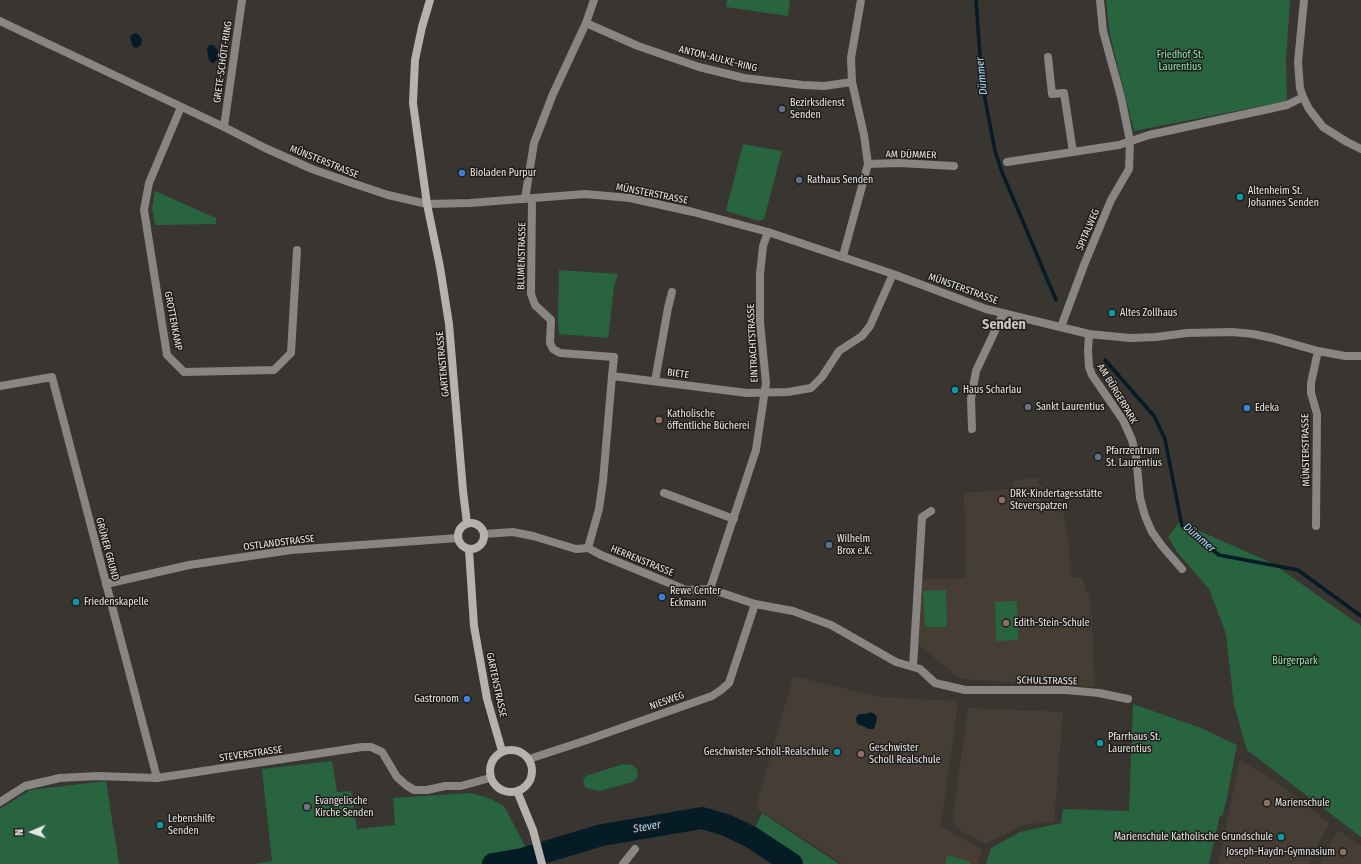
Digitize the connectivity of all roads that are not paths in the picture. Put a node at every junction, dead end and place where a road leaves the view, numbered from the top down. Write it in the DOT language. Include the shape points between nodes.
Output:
graph roads {
  1 [pos="242,0"];
  2 [pos="430,0"];
  3 [pos="594,0"];
  4 [pos="861,0"];
  5 [pos="1100,0"];
  6 [pos="1304,0"];
  7 [pos="0,21"];
  8 [pos="586,23"];
  9 [pos="1048,57"];
  10 [pos="852,82"];
  11 [pos="1303,97"];
  12 [pos="181,107"];
  13 [pos="224,127"];
  14 [pos="1130,141"];
  15 [pos="1361,149"];
  16 [pos="1073,152"];
  17 [pos="1007,162"];
  18 [pos="868,164"];
  19 [pos="954,166"];
  20 [pos="529,199"];
  21 [pos="427,204"];
  22 [pos="768,232"];
  23 [pos="297,250"];
  24 [pos="843,256"];
  25 [pos="893,274"];
  26 [pos="672,292"];
  27 [pos="1003,314"];
  28 [pos="1061,327"];
  29 [pos="1088,334"];
  30 [pos="1318,351"];
  31 [pos="1361,356"];
  32 [pos="612,376"];
  33 [pos="654,382"];
  34 [pos="0,386"];
  35 [pos="765,393"];
  36 [pos="972,429"];
  37 [pos="664,493"];
  38 [pos="931,511"];
  39 [pos="734,518"];
  40 [pos="467,523"];
  41 [pos="1316,526"];
  42 [pos="484,534"];
  43 [pos="458,538"];
  44 [pos="588,548"];
  45 [pos="469,550"];
  46 [pos="1182,570"];
  47 [pos="106,584"];
  48 [pos="710,589"];
  49 [pos="755,604"];
  50 [pos="916,668"];
  51 [pos="1128,699"];
  52 [pos="502,751"];
  53 [pos="529,759"];
  54 [pos="157,778"];
  55 [pos="490,778"];
  56 [pos="518,791"];
  57 [pos="0,802"];
  58 [pos="635,849"];
  59 [pos="542,864"];
  60 [pos="623,864"];
  1 -- 13 [label="street, GRETE-SCHÖTT-RING"];
  2 -- 21 [label="street, GARTENSTRASSE" via="418,44 413,84 414,110"];
  3 -- 8 [label="street"];
  4 -- 10 [label="street" via="851,58"];
  5 -- 14 [label="street, SPITALWEG" via="1103,31"];
  6 -- 11 [label="street" via="1298,62"];
  7 -- 12 [label="street, MÜNSTERSTRASSE"];
  8 -- 10 [label="street, ANTON-AULKE-RING" via="673,59 744,78 824,86"];
  8 -- 20 [label="street" via="553,94 534,143 528,170"];
  9 -- 16 [label="street" via="1052,94 1064,93"];
  10 -- 18 [label="street"];
  11 -- 14 [label="street" via="1287,105"];
  11 -- 15 [label="street" via="1323,127"];
  12 -- 13 [label="street, MÜNSTERSTRASSE"];
  12 -- 23 [label="street, GROTTENKAMP" via="149,183 144,210 167,355 184,372 274,370 291,353"];
  13 -- 21 [label="street, MÜNSTERSTRASSE" via="264,148 334,177 378,192"];
  14 -- 16 [label="street"];
  14 -- 28 [label="street, SPITALWEG" via="1129,169 1108,206"];
  16 -- 17 [label="street"];
  18 -- 19 [label="street, AM DÜMMER"];
  18 -- 24 [label="street"];
  20 -- 21 [label="street, MÜNSTERSTRASSE"];
  20 -- 22 [label="street, MÜNSTERSTRASSE" via="585,194 630,198"];
  20 -- 32 [label="street, BLUMENSTRASSE" via="531,294 535,305 551,320 550,343 553,349 560,353 614,357"];
  21 -- 40 [label="street, GARTENSTRASSE" via="449,324 462,491"];
  22 -- 24 [label="street, MÜNSTERSTRASSE"];
  22 -- 35 [label="street, EINTRACHTSTRASSE" via="763,246 760,274 760,322"];
  24 -- 25 [label="street, MÜNSTERSTRASSE"];
  25 -- 27 [label="street, MÜNSTERSTRASSE"];
  25 -- 35 [label="street, BIETE" via="870,326 862,336 839,351 812,388"];
  26 -- 33 [label="street, BIETE"];
  27 -- 28 [label="street, MÜNSTERSTRASSE"];
  27 -- 36 [label="street" via="976,371 971,399"];
  28 -- 29 [label="street, MÜNSTERSTRASSE"];
  29 -- 30 [label="street, MÜNSTERSTRASSE" via="1136,338 1232,332 1266,337"];
  29 -- 46 [label="street, AM BÜRGERPARK" via="1089,367 1092,375 1123,420 1132,440 1145,516 1152,532"];
  30 -- 31 [label="street, MÜNSTERSTRASSE"];
  30 -- 41 [label="street, MÜNSTERSTRASSE" via="1311,383 1317,414"];
  32 -- 33 [label="street"];
  32 -- 44 [label="street" via="603,481 599,509"];
  33 -- 35 [label="street, BIETE"];
  34 -- 47 [label="street, GRÜNER GRUND" via="52,377"];
  35 -- 39 [label="street, EINTRACHTSTRASSE" via="756,450"];
  37 -- 39 [label="street"];
  38 -- 50 [label="street" via="922,517"];
  39 -- 48 [label="street, EINTRACHTSTRASSE"];
  40 -- 42 [label="street" via="480,526"];
  40 -- 43 [label="street" via="460,529"];
  42 -- 44 [label="street, HERRENSTRASSE" via="513,532 576,549"];
  42 -- 45 [label="street" via="482,544 474,550"];
  43 -- 45 [label="street" via="461,546"];
  43 -- 47 [label="street, OSTLANDSTRASSE" via="291,550 189,565"];
  44 -- 48 [label="street, HERRENSTRASSE" via="686,590"];
  45 -- 52 [label="street, GARTENSTRASSE" via="474,626 487,699"];
  47 -- 54 [label="street, GRÜNER GRUND"];
  48 -- 49 [label="street, HERRENSTRASSE"];
  49 -- 50 [label="street, HERRENSTRASSE" via="793,611 831,625 896,662"];
  49 -- 53 [label="street, NIESWEG" via="729,683 721,690 705,698"];
  50 -- 51 [label="street, SCHULSTRASSE" via="936,683 966,690 1066,690"];
  52 -- 53 [label="street" via="517,750"];
  52 -- 55 [label="street" via="491,762"];
  53 -- 56 [label="street" via="532,776 524,788"];
  54 -- 55 [label="street, STEVERSTRASSE" via="371,747 382,752 397,778 414,790 461,786"];
  54 -- 57 [label="street, STEVERSTRASSE" via="60,778 25,786"];
  55 -- 56 [label="street" via="501,790"];
  56 -- 59 [label="street"];
  58 -- 60 [label="street"];
}
